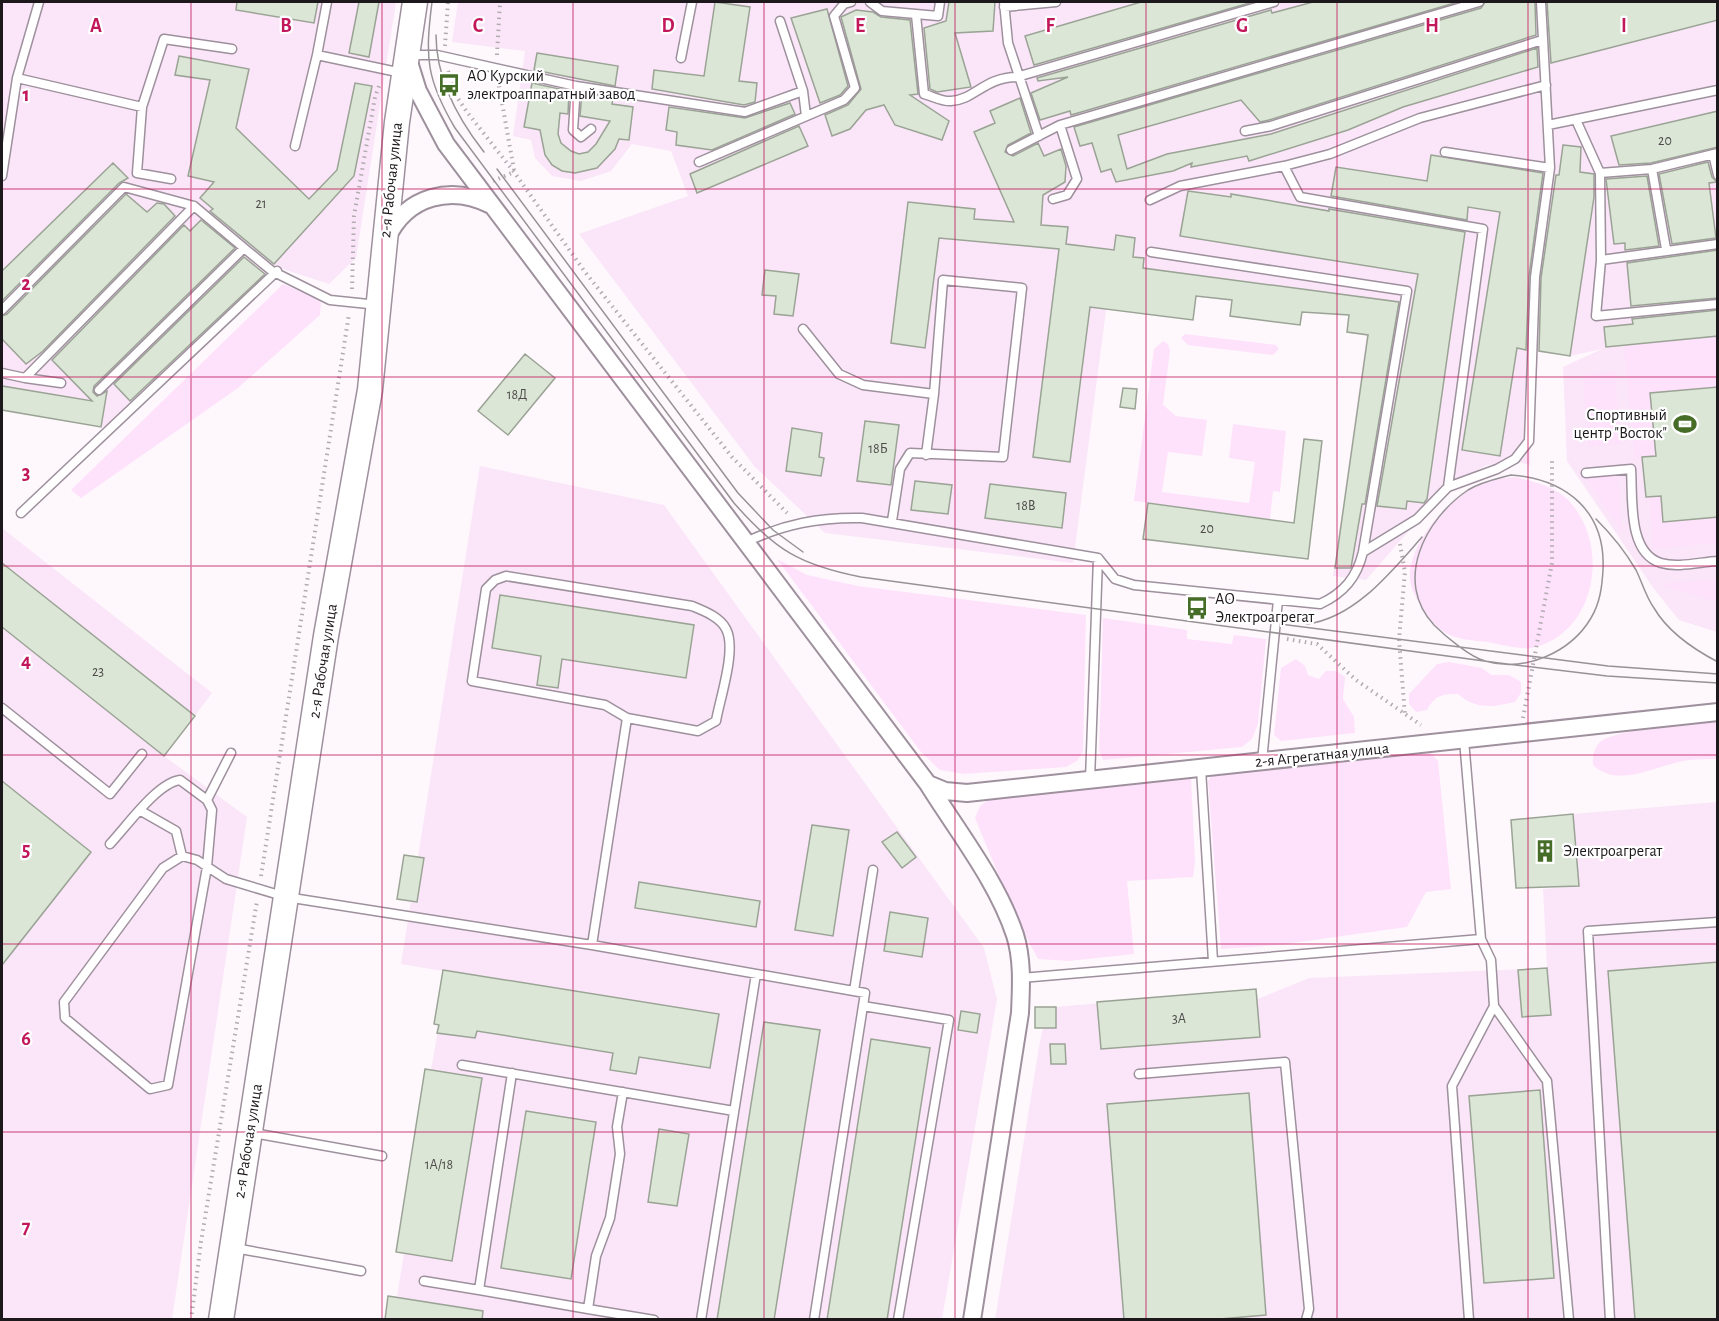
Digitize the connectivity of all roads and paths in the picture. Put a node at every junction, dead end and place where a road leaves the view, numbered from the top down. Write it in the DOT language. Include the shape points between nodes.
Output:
graph roads {
  1 [pos="39,2"];
  2 [pos="327,2"];
  3 [pos="416,2"];
  4 [pos="448,2"];
  5 [pos="500,2"];
  6 [pos="690,2"];
  7 [pos="851,2"];
  8 [pos="870,2"];
  9 [pos="940,2"];
  10 [pos="1056,2"];
  11 [pos="1274,2"];
  12 [pos="1479,2"];
  13 [pos="1541,2"];
  14 [pos="1004,4"];
  15 [pos="916,15"];
  16 [pos="780,21"];
  17 [pos="1542,40"];
  18 [pos="232,49"];
  19 [pos="317,55"];
  20 [pos="445,56"];
  21 [pos="681,58"];
  22 [pos="400,66"];
  23 [pos="497,68"];
  24 [pos="1017,77"];
  25 [pos="17,78"];
  26 [pos="1546,85"];
  27 [pos="576,86"];
  28 [pos="1718,90"];
  29 [pos="803,91"];
  30 [pos="142,107"];
  31 [pos="806,116"];
  32 [pos="1576,120"];
  33 [pos="1548,124"];
  34 [pos="1060,126"];
  35 [pos="591,129"];
  36 [pos="1245,131"];
  37 [pos="1038,136"];
  38 [pos="296,146"];
  39 [pos="1011,150"];
  40 [pos="1445,152"];
  41 [pos="1715,154"];
  42 [pos="699,162"];
  43 [pos="1284,166"];
  44 [pos="1550,168"];
  45 [pos="1652,169"];
  46 [pos="514,172"];
  47 [pos="1600,173"];
  48 [pos="2,176"];
  49 [pos="1718,176"];
  50 [pos="171,179"];
  51 [pos="1053,199"];
  52 [pos="1150,200"];
  53 [pos="195,206"];
  54 [pos="493,206"];
  55 [pos="385,244"];
  56 [pos="1718,244"];
  57 [pos="244,248"];
  58 [pos="1666,249"];
  59 [pos="1151,252"];
  60 [pos="1601,260"];
  61 [pos="277,271"];
  62 [pos="350,302"];
  63 [pos="1718,304"];
  64 [pos="381,305"];
  65 [pos="2,310"];
  66 [pos="803,329"];
  67 [pos="2,373"];
  68 [pos="25,378"];
  69 [pos="61,383"];
  70 [pos="99,390"];
  71 [pos="934,394"];
  72 [pos="926,455"];
  73 [pos="1552,457"];
  74 [pos="1586,473"];
  75 [pos="1448,487"];
  76 [pos="21,513"];
  77 [pos="892,521"];
  78 [pos="799,522"];
  79 [pos="1398,532"];
  80 [pos="746,542"];
  81 [pos="1363,552"];
  82 [pos="1098,558"];
  83 [pos="1718,561"];
  84 [pos="1278,600"];
  85 [pos="1274,638"];
  86 [pos="2,708"];
  87 [pos="1718,712"];
  88 [pos="1405,716"];
  89 [pos="627,718"];
  90 [pos="1430,729"];
  91 [pos="1521,734"];
  92 [pos="1464,740"];
  93 [pos="231,753"];
  94 [pos="142,754"];
  95 [pos="1262,762"];
  96 [pos="1201,769"];
  97 [pos="1090,781"];
  98 [pos="928,784"];
  99 [pos="207,800"];
  100 [pos="141,811"];
  101 [pos="110,844"];
  102 [pos="182,856"];
  103 [pos="207,867"];
  104 [pos="873,870"];
  105 [pos="259,889"];
  106 [pos="286,897"];
  107 [pos="1718,922"];
  108 [pos="1481,939"];
  109 [pos="592,945"];
  110 [pos="1213,961"];
  111 [pos="756,974"];
  112 [pos="1021,978"];
  113 [pos="854,991"];
  114 [pos="863,1006"];
  115 [pos="1494,1006"];
  116 [pos="462,1065"];
  117 [pos="512,1073"];
  118 [pos="1139,1074"];
  119 [pos="623,1092"];
  120 [pos="734,1111"];
  121 [pos="249,1132"];
  122 [pos="382,1156"];
  123 [pos="232,1247"];
  124 [pos="361,1271"];
  125 [pos="424,1281"];
  126 [pos="479,1290"];
  127 [pos="588,1309"];
  128 [pos="191,1320"];
  129 [pos="221,1320"];
  130 [pos="654,1320"];
  131 [pos="701,1320"];
  132 [pos="814,1320"];
  133 [pos="898,1320"];
  134 [pos="972,1320"];
  135 [pos="1306,1320"];
  136 [pos="1469,1320"];
  137 [pos="1569,1320"];
  138 [pos="1610,1320"];
  1 -- 25 [label="lane"];
  2 -- 19 [label="lane"];
  3 -- 22 [label="main road, 2-я Рабочая улица"];
  4 -- 20 [label="path"];
  5 -- 23 [label="path"];
  6 -- 21 [label="lane"];
  7 -- 31 [label="lane" via="834,16 855,88 844,100"];
  8 -- 15 [label="lane" via="882,11"];
  9 -- 15 [label="lane" via="938,16"];
  10 -- 14 [label="lane"];
  11 -- 24 [label="lane"];
  12 -- 34 [label="lane"];
  13 -- 17 [label="lane"];
  14 -- 24 [label="lane"];
  15 -- 24 [label="lane" via="924,94 951,101 969,96 997,78"];
  16 -- 29 [label="lane"];
  17 -- 26 [label="lane"];
  17 -- 36 [label="lane"];
  18 -- 30 [label="lane" via="164,39"];
  19 -- 22 [label="lane"];
  19 -- 38 [label="lane"];
  20 -- 22 [label="lane"];
  20 -- 23 [label="lane"];
  20 -- 46 [label="path" via="457,97"];
  22 -- 54 [label="street" via="418,91 434,126"];
  22 -- 55 [label="main road, 2-я Рабочая улица"];
  22 -- 62 [label="path" via="375,97 354,216"];
  23 -- 27 [label="lane"];
  23 -- 46 [label="path"];
  24 -- 37 [label="lane"];
  25 -- 30 [label="lane"];
  25 -- 48 [label="lane"];
  26 -- 33 [label="lane"];
  26 -- 43 [label="lane" via="1420,118 1330,153"];
  27 -- 29 [label="lane" via="745,112"];
  27 -- 35 [label="lane" via="573,130 581,137"];
  28 -- 32 [label="lane"];
  29 -- 31 [label="lane"];
  30 -- 50 [label="lane" via="137,173"];
  31 -- 42 [label="lane"];
  32 -- 33 [label="lane"];
  32 -- 47 [label="lane"];
  33 -- 44 [label="lane"];
  34 -- 37 [label="lane"];
  34 -- 51 [label="lane" via="1077,179 1067,195"];
  37 -- 39 [label="lane"];
  40 -- 44 [label="lane"];
  41 -- 45 [label="lane"];
  41 -- 49 [label="lane"];
  43 -- 52 [label="lane" via="1180,186"];
  43 -- 75 [label="lane" via="1300,197 1482,229"];
  44 -- 75 [label="lane" via="1535,278 1529,441 1507,465"];
  45 -- 47 [label="lane"];
  45 -- 58 [label="lane"];
  46 -- 78 [label="path" via="585,272 732,457"];
  47 -- 60 [label="lane"];
  53 -- 57 [label="lane"];
  53 -- 65 [label="lane" via="124,187"];
  53 -- 68 [label="lane"];
  54 -- 55 [label="street" via="464,194 430,197 398,220"];
  54 -- 80 [label="street"];
  55 -- 64 [label="main road, 2-я Рабочая улица"];
  56 -- 58 [label="lane"];
  57 -- 61 [label="lane"];
  57 -- 70 [label="lane"];
  58 -- 60 [label="lane"];
  59 -- 81 [label="lane" via="1407,291"];
  60 -- 63 [label="lane" via="1596,316"];
  61 -- 62 [label="lane" via="330,300"];
  61 -- 76 [label="lane"];
  62 -- 64 [label="lane"];
  62 -- 105 [label="path"];
  64 -- 106 [label="main road, 2-я Рабочая улица"];
  66 -- 71 [label="lane" via="839,374 863,385"];
  67 -- 68 [label="lane"];
  68 -- 69 [label="lane"];
  71 -- 72 [label="lane"];
  71 -- 72 [label="lane" via="943,280 1022,288 1003,457"];
  72 -- 77 [label="lane" via="910,453 900,469"];
  73 -- 91 [label="path" via="1552,563"];
  74 -- 83 [label="lane" via="1631,469 1639,542 1653,559 1675,564"];
  75 -- 79 [label="lane" via="1426,512"];
  77 -- 78 [label="lane" via="836,518"];
  77 -- 82 [label="lane"];
  78 -- 80 [label="lane"];
  79 -- 81 [label="lane"];
  79 -- 88 [label="path" via="1405,572 1399,639"];
  80 -- 98 [label="street"];
  81 -- 84 [label="lane" via="1354,577 1336,596 1320,604"];
  82 -- 84 [label="lane" via="1123,583"];
  82 -- 97 [label="lane"];
  84 -- 85 [label="lane"];
  85 -- 88 [label="path" via="1317,644 1356,680"];
  85 -- 95 [label="lane"];
  86 -- 94 [label="lane" via="110,794"];
  87 -- 91 [label="street, 2-я Агрегатная улица"];
  88 -- 90 [label="path"];
  89 -- 89 [label="lane" via="698,732 716,721 730,647 726,629 713,616 692,606 506,576 486,589 472,681 605,705"];
  89 -- 109 [label="lane"];
  91 -- 92 [label="street, 2-я Агрегатная улица"];
  92 -- 95 [label="street, 2-я Агрегатная улица"];
  92 -- 108 [label="lane"];
  93 -- 99 [label="lane"];
  95 -- 96 [label="street, 2-я Агрегатная улица"];
  96 -- 97 [label="street, 2-я Агрегатная улица"];
  96 -- 110 [label="lane"];
  97 -- 98 [label="street, 2-я Агрегатная улица" via="967,793"];
  98 -- 112 [label="street" via="998,895 1015,937"];
  99 -- 100 [label="lane" via="180,780 170,781"];
  99 -- 103 [label="lane" via="212,810"];
  100 -- 101 [label="lane"];
  100 -- 102 [label="lane" via="176,831"];
  102 -- 103 [label="lane"];
  102 -- 103 [label="lane" via="163,868 64,1002 62,1011 64,1018 150,1089 168,1085"];
  103 -- 105 [label="lane" via="226,879"];
  104 -- 113 [label="lane"];
  105 -- 106 [label="lane"];
  105 -- 128 [label="path"];
  106 -- 109 [label="lane"];
  106 -- 121 [label="main road, 2-я Рабочая улица"];
  107 -- 138 [label="lane" via="1588,932"];
  108 -- 110 [label="lane"];
  108 -- 115 [label="lane" via="1491,960"];
  109 -- 111 [label="lane"];
  110 -- 112 [label="lane"];
  111 -- 113 [label="lane"];
  111 -- 120 [label="lane"];
  112 -- 134 [label="street" via="1020,1013"];
  113 -- 114 [label="lane" via="865,993"];
  114 -- 132 [label="lane"];
  114 -- 133 [label="lane" via="949,1020"];
  115 -- 136 [label="lane" via="1452,1086"];
  115 -- 137 [label="lane" via="1548,1081"];
  116 -- 117 [label="lane"];
  117 -- 119 [label="lane"];
  117 -- 126 [label="lane"];
  118 -- 135 [label="lane" via="1285,1062 1309,1308"];
  119 -- 120 [label="lane"];
  119 -- 127 [label="lane" via="617,1127 621,1154 610,1218 596,1256"];
  120 -- 131 [label="lane"];
  121 -- 122 [label="lane"];
  121 -- 123 [label="main road, 2-я Рабочая улица"];
  123 -- 124 [label="lane"];
  123 -- 129 [label="main road, 2-я Рабочая улица"];
  125 -- 126 [label="lane"];
  126 -- 127 [label="lane"];
  127 -- 130 [label="lane"];
}
